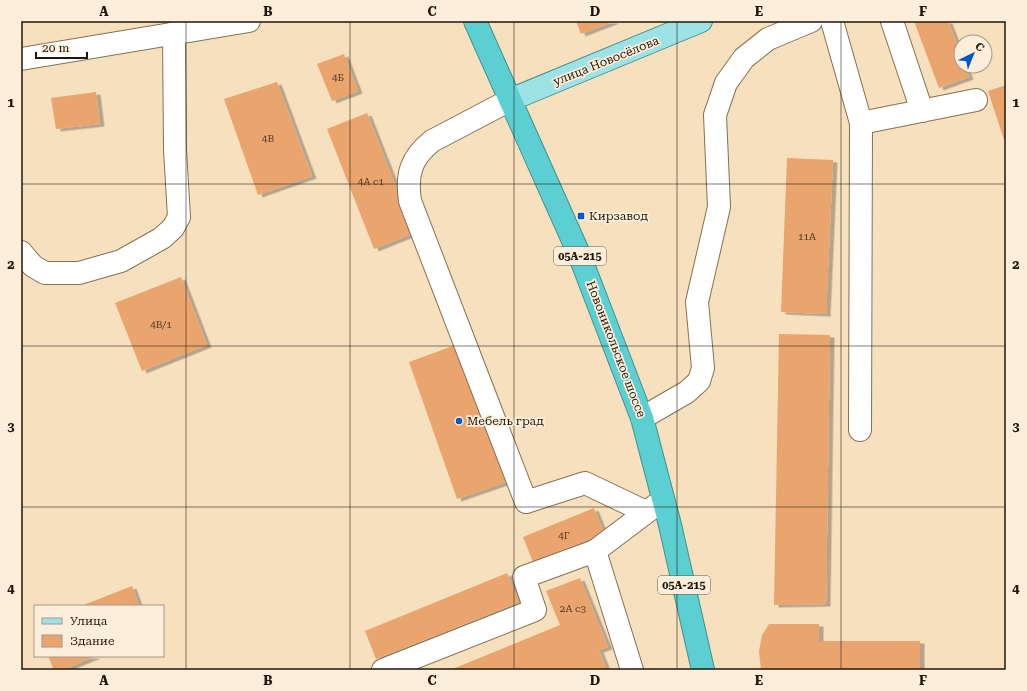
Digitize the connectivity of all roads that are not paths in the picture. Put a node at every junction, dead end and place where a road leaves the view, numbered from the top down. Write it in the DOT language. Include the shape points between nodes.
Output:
graph roads {
  1 [pos="249,21"];
  2 [pos="475,21"];
  3 [pos="701,21"];
  4 [pos="811,21"];
  5 [pos="832,21"];
  6 [pos="892,21"];
  7 [pos="174,33"];
  8 [pos="21,58"];
  9 [pos="510,100"];
  10 [pos="976,100"];
  11 [pos="922,111"];
  12 [pos="861,123"];
  13 [pos="21,252"];
  14 [pos="642,418"];
  15 [pos="860,430"];
  16 [pos="664,500"];
  17 [pos="646,512"];
  18 [pos="594,551"];
  19 [pos="406,666"];
  20 [pos="384,670"];
  21 [pos="632,670"];
  22 [pos="703,670"];
  1 -- 7 [label="street"];
  2 -- 9 [label="highway, Новоникольское шоссе / 05А-215"];
  3 -- 9 [label="main road, улица Новосёлова"];
  4 -- 14 [label="street" via="768,38 744,58 726,83 715,115 720,207 696,302 702,368 699,381 687,392"];
  5 -- 12 [label="street"];
  6 -- 11 [label="street"];
  7 -- 8 [label="street"];
  7 -- 13 [label="street" via="175,150 179,217 173,228 162,238 121,261 79,273 45,273 32,266"];
  9 -- 14 [label="highway, Новоникольское шоссе / 05А-215" via="579,254"];
  9 -- 17 [label="street" via="432,140 421,150 409,172 410,201 526,502 585,483"];
  10 -- 11 [label="street"];
  11 -- 12 [label="street"];
  12 -- 15 [label="street"];
  14 -- 16 [label="highway, Новоникольское шоссе / 05А-215"];
  16 -- 17 [label="street"];
  16 -- 22 [label="highway, Новоникольское шоссе / 05А-215"];
  17 -- 18 [label="street"];
  18 -- 19 [label="street" via="524,577 535,610"];
  18 -- 21 [label="street"];
  19 -- 20 [label="street"];
}
